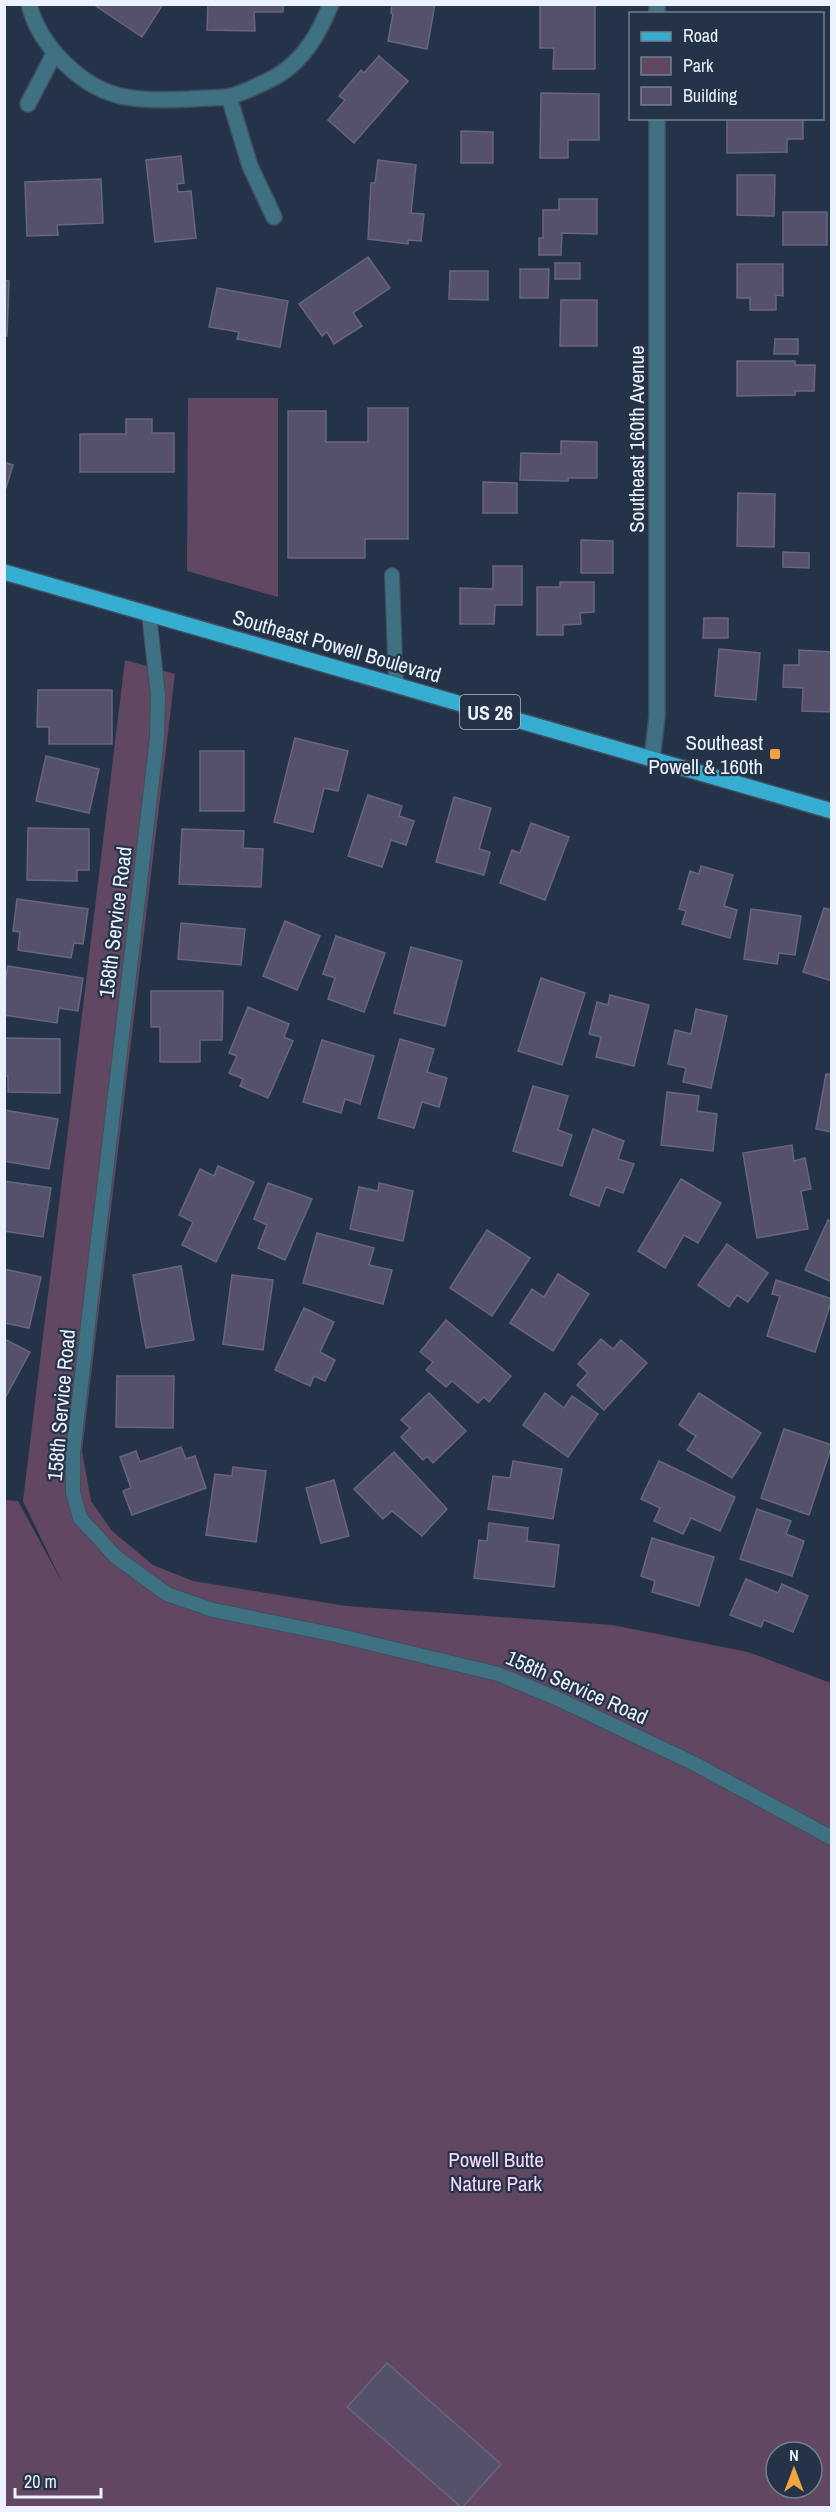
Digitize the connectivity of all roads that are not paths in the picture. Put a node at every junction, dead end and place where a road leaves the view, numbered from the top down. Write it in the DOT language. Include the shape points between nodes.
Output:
graph roads {
  1 [pos="29,4"];
  2 [pos="331,4"];
  3 [pos="54,54"];
  4 [pos="229,97"];
  5 [pos="28,104"];
  6 [pos="657,120"];
  7 [pos="274,217"];
  8 [pos="4,572"];
  9 [pos="392,575"];
  10 [pos="149,614"];
  11 [pos="396,685"];
  12 [pos="652,759"];
  13 [pos="831,811"];
  14 [pos="831,1838"];
  1 -- 3 [label="street" via="32,19"];
  2 -- 4 [label="street" via="319,34 296,61 277,76"];
  3 -- 4 [label="street" via="93,85 126,97"];
  3 -- 5 [label="street"];
  4 -- 7 [label="street" via="250,166"];
  6 -- 12 [label="street, Southeast 160th Avenue" via="657,717"];
  8 -- 10 [label="main road, Southeast Powell Boulevard / US 26"];
  9 -- 11 [label="lane"];
  10 -- 11 [label="main road, Southeast Powell Boulevard / US 26"];
  10 -- 14 [label="lane, 158th Service Road" via="158,695 157,738 73,1452 73,1492 80,1518 116,1557 167,1594 213,1610 498,1674 547,1693 693,1763"];
  11 -- 12 [label="main road, Southeast Powell Boulevard / US 26"];
  12 -- 13 [label="main road, Southeast Powell Boulevard / US 26"];
}
